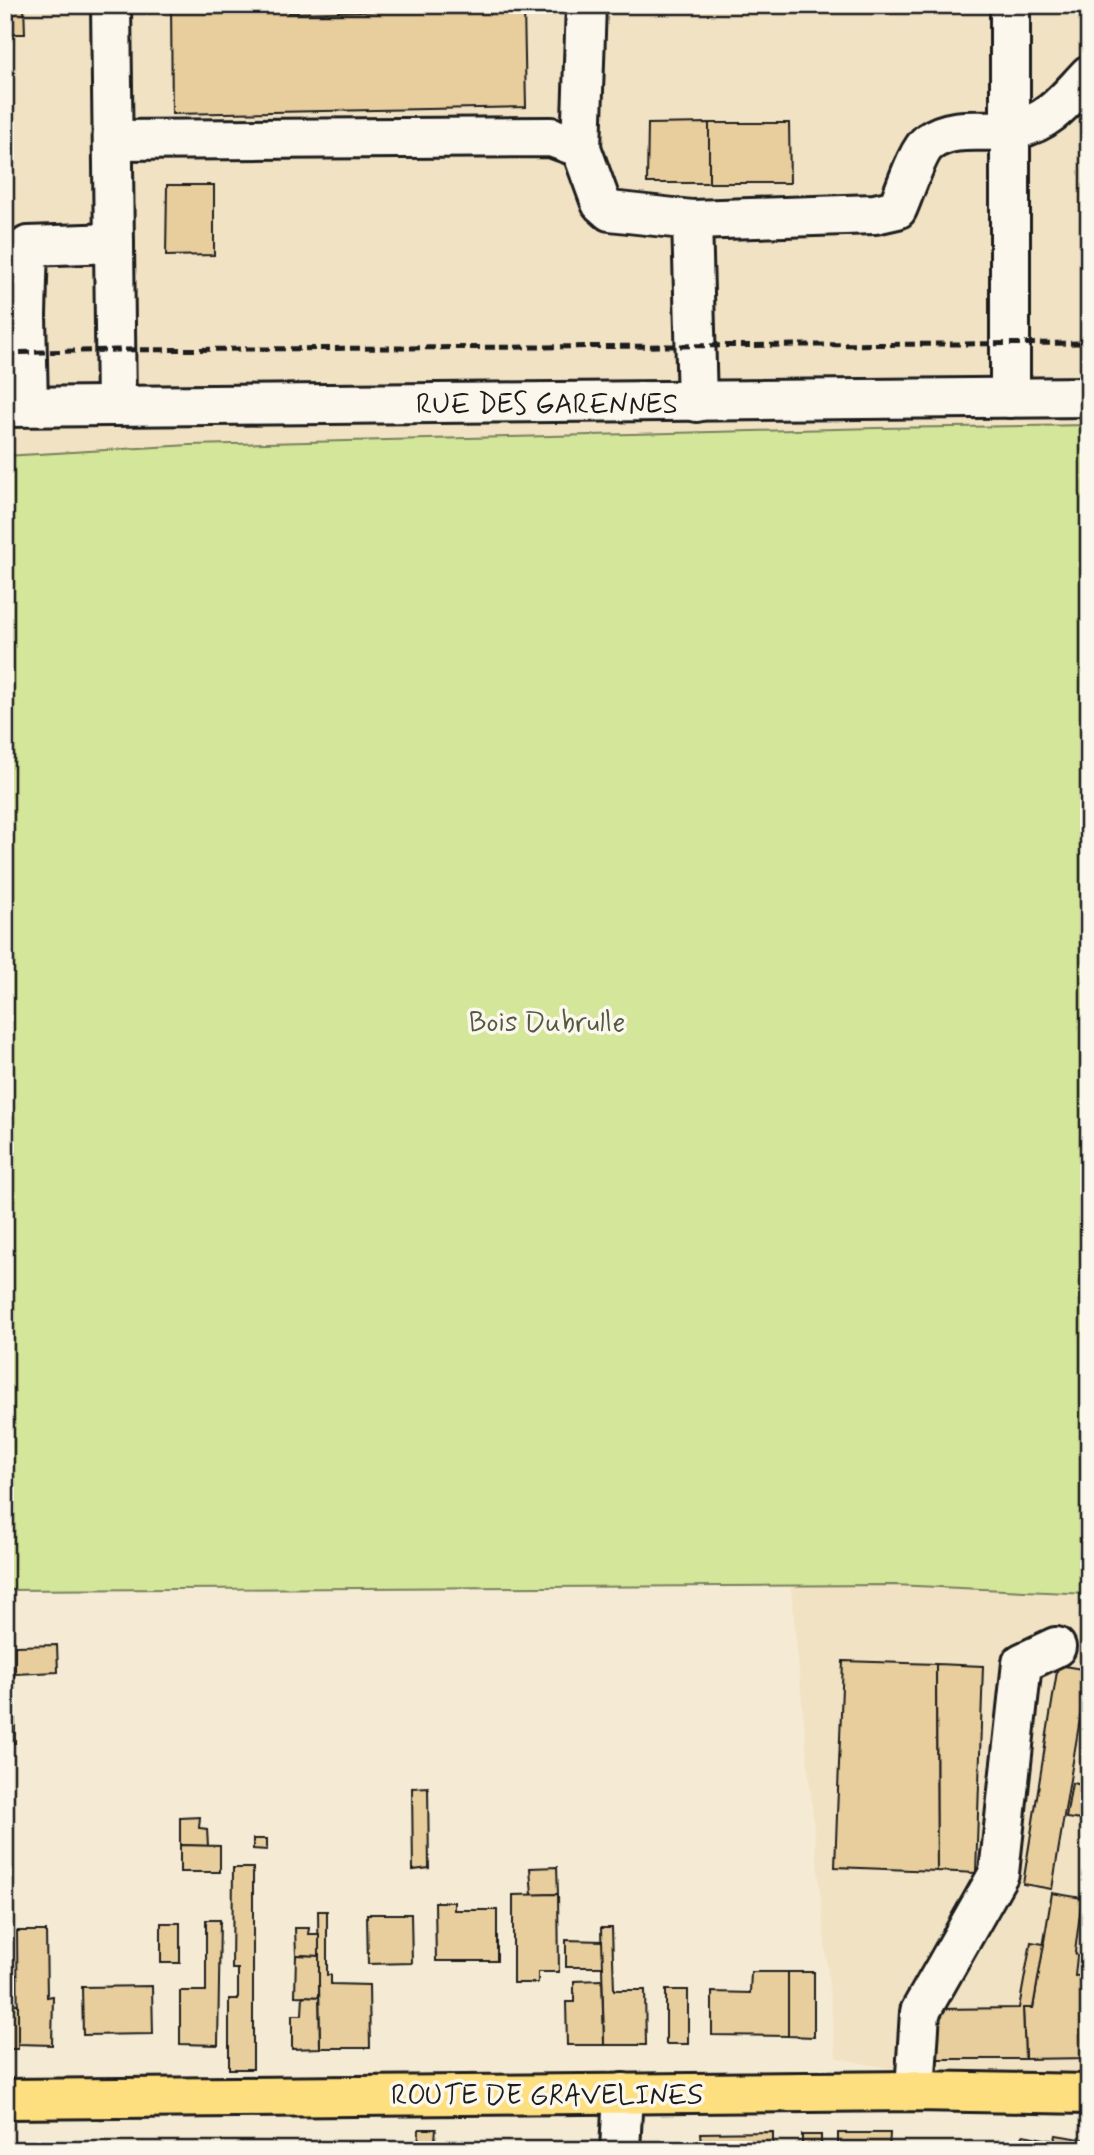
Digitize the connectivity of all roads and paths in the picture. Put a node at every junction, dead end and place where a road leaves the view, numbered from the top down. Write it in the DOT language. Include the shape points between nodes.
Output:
graph roads {
  1 [pos="111,5"];
  2 [pos="586,5"];
  3 [pos="1010,5"];
  4 [pos="1089,75"];
  5 [pos="1010,129"];
  6 [pos="113,140"];
  7 [pos="580,148"];
  8 [pos="692,220"];
  9 [pos="114,243"];
  10 [pos="17,246"];
  11 [pos="1089,397"];
  12 [pos="1010,398"];
  13 [pos="697,402"];
  14 [pos="116,406"];
  15 [pos="17,407"];
  16 [pos="1056,1647"];
  17 [pos="915,2091"];
  18 [pos="623,2093"];
  19 [pos="1089,2094"];
  20 [pos="5,2099"];
  21 [pos="620,2150"];
  1 -- 6 [label="street"];
  2 -- 7 [label="street"];
  3 -- 5 [label="street"];
  4 -- 5 [label="street" via="1051,116"];
  5 -- 8 [label="street" via="952,131 927,143 897,209 875,214"];
  5 -- 12 [label="street"];
  6 -- 7 [label="street" via="551,137"];
  6 -- 9 [label="street"];
  7 -- 8 [label="street" via="601,203 610,211"];
  8 -- 13 [label="street"];
  9 -- 10 [label="street"];
  9 -- 14 [label="street"];
  10 -- 15 [label="street" via="26,315"];
  11 -- 12 [label="street, RUE DES GARENNES"];
  12 -- 13 [label="street, RUE DES GARENNES"];
  13 -- 14 [label="street, RUE DES GARENNES"];
  14 -- 15 [label="street, RUE DES GARENNES"];
  16 -- 17 [label="street" via="1022,1663 999,1872 920,2012"];
  17 -- 18 [label="main road, ROUTE DE GRAVELINES"];
  17 -- 19 [label="main road, ROUTE DE GRAVELINES"];
  18 -- 20 [label="main road, ROUTE DE GRAVELINES"];
  18 -- 21 [label="street"];
}
